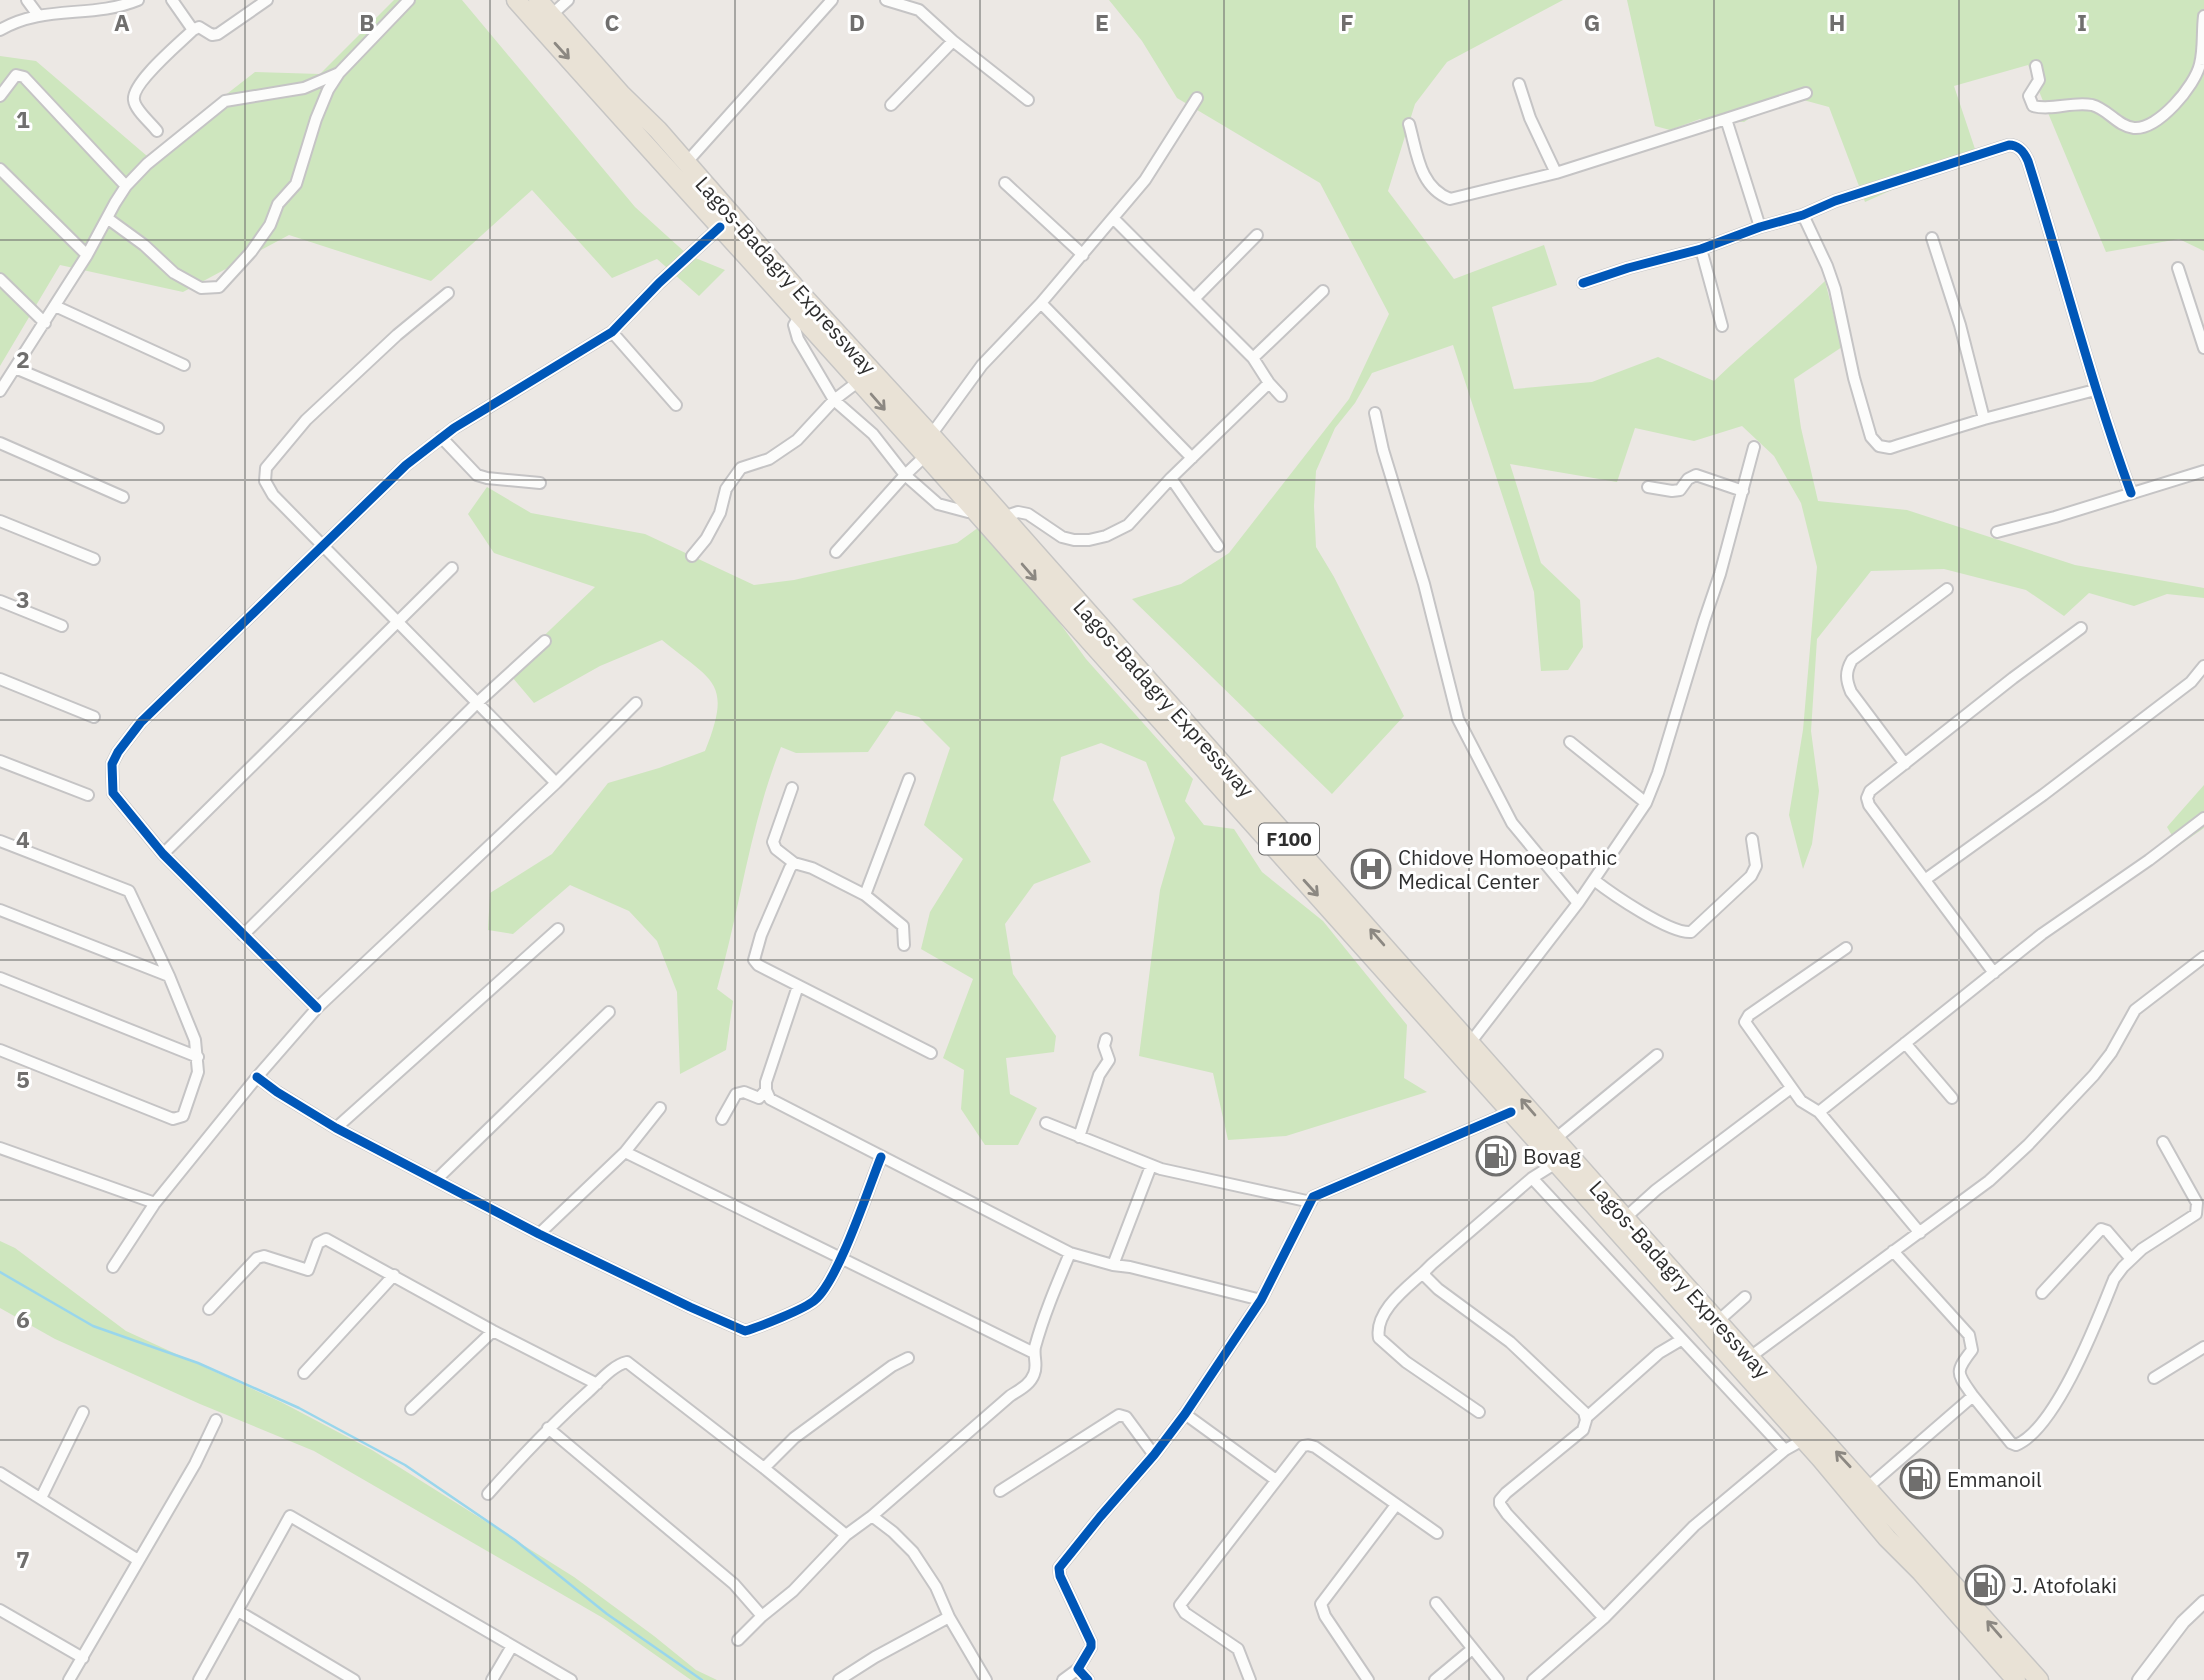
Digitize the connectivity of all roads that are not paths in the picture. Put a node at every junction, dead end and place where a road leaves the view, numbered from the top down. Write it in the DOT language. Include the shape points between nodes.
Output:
graph roads {
  1 [pos="27,0"];
  2 [pos="138,0"];
  3 [pos="172,0"];
  4 [pos="267,0"];
  5 [pos="409,0"];
  6 [pos="516,0"];
  7 [pos="538,0"];
  8 [pos="568,0"];
  9 [pos="832,0"];
  10 [pos="886,0"];
  11 [pos="38,15"];
  12 [pos="2204,16"];
  13 [pos="546,20"];
  14 [pos="0,30"];
  15 [pos="193,30"];
  16 [pos="953,41"];
  17 [pos="2036,66"];
  18 [pos="339,73"];
  19 [pos="1519,84"];
  20 [pos="1805,93"];
  21 [pos="0,96"];
  22 [pos="1197,98"];
  23 [pos="1028,100"];
  24 [pos="891,105"];
  25 [pos="1726,119"];
  26 [pos="1409,124"];
  27 [pos="157,131"];
  28 [pos="686,163"];
  29 [pos="0,169"];
  30 [pos="1556,173"];
  31 [pos="1005,183"];
  32 [pos="126,186"];
  33 [pos="1803,215"];
  34 [pos="107,218"];
  35 [pos="1114,219"];
  36 [pos="720,227"];
  37 [pos="1760,227"];
  38 [pos="1257,235"];
  39 [pos="1932,238"];
  40 [pos="1701,249"];
  41 [pos="87,255"];
  42 [pos="1083,255"];
  43 [pos="2178,268"];
  44 [pos="0,279"];
  45 [pos="1583,283"];
  46 [pos="1323,291"];
  47 [pos="448,293"];
  48 [pos="1194,299"];
  49 [pos="1041,303"];
  50 [pos="55,306"];
  51 [pos="800,315"];
  52 [pos="45,323"];
  53 [pos="1722,326"];
  54 [pos="612,332"];
  55 [pos="2204,348"];
  56 [pos="1253,358"];
  57 [pos="184,365"];
  58 [pos="15,368"];
  59 [pos="859,381"];
  60 [pos="1269,383"];
  61 [pos="2095,390"];
  62 [pos="0,391"];
  63 [pos="1281,396"];
  64 [pos="834,400"];
  65 [pos="676,405"];
  66 [pos="1375,413"];
  67 [pos="1984,419"];
  68 [pos="158,428"];
  69 [pos="931,435"];
  70 [pos="441,437"];
  71 [pos="0,443"];
  72 [pos="1754,447"];
  73 [pos="925,456"];
  74 [pos="1192,458"];
  75 [pos="2204,471"];
  76 [pos="905,474"];
  77 [pos="1171,478"];
  78 [pos="540,483"];
  79 [pos="1648,487"];
  80 [pos="1743,491"];
  81 [pos="2131,493"];
  82 [pos="123,497"];
  83 [pos="975,508"];
  84 [pos="1003,517"];
  85 [pos="0,521"];
  86 [pos="1997,532"];
  87 [pos="323,544"];
  88 [pos="1218,546"];
  89 [pos="836,552"];
  90 [pos="692,556"];
  91 [pos="94,559"];
  92 [pos="452,568"];
  93 [pos="1947,589"];
  94 [pos="0,601"];
  95 [pos="398,622"];
  96 [pos="62,625"];
  97 [pos="2081,628"];
  98 [pos="545,641"];
  99 [pos="2204,666"];
  100 [pos="0,678"];
  101 [pos="477,703"];
  102 [pos="636,703"];
  103 [pos="94,717"];
  104 [pos="1570,742"];
  105 [pos="0,761"];
  106 [pos="1905,764"];
  107 [pos="909,779"];
  108 [pos="556,783"];
  109 [pos="792,788"];
  110 [pos="88,795"];
  111 [pos="1646,803"];
  112 [pos="2204,818"];
  113 [pos="1752,839"];
  114 [pos="0,841"];
  115 [pos="163,854"];
  116 [pos="794,863"];
  117 [pos="1926,879"];
  118 [pos="1594,880"];
  119 [pos="864,895"];
  120 [pos="1578,903"];
  121 [pos="0,910"];
  122 [pos="558,929"];
  123 [pos="243,935"];
  124 [pos="904,945"];
  125 [pos="1846,948"];
  126 [pos="2204,957"];
  127 [pos="1994,973"];
  128 [pos="169,976"];
  129 [pos="0,978"];
  130 [pos="798,985"];
  131 [pos="317,1009"];
  132 [pos="609,1012"];
  133 [pos="1106,1039"];
  134 [pos="1470,1043"];
  135 [pos="1905,1043"];
  136 [pos="0,1051"];
  137 [pos="931,1053"];
  138 [pos="1657,1055"];
  139 [pos="198,1057"];
  140 [pos="257,1077"];
  141 [pos="1791,1088"];
  142 [pos="766,1090"];
  143 [pos="1952,1098"];
  144 [pos="660,1108"];
  145 [pos="1511,1112"];
  146 [pos="1819,1112"];
  147 [pos="722,1119"];
  148 [pos="1046,1122"];
  149 [pos="337,1128"];
  150 [pos="1079,1137"];
  151 [pos="1556,1139"];
  152 [pos="2163,1142"];
  153 [pos="0,1148"];
  154 [pos="625,1152"];
  155 [pos="881,1157"];
  156 [pos="1556,1163"];
  157 [pos="1151,1166"];
  158 [pos="1532,1178"];
  159 [pos="437,1179"];
  160 [pos="1311,1202"];
  161 [pos="155,1203"];
  162 [pos="1625,1218"];
  163 [pos="1920,1233"];
  164 [pos="539,1234"];
  165 [pos="1893,1251"];
  166 [pos="1070,1253"];
  167 [pos="2131,1259"];
  168 [pos="840,1260"];
  169 [pos="1112,1265"];
  170 [pos="113,1267"];
  171 [pos="1425,1271"];
  172 [pos="394,1275"];
  173 [pos="2042,1293"];
  174 [pos="1745,1297"];
  175 [pos="1261,1300"];
  176 [pos="209,1310"];
  177 [pos="1715,1328"];
  178 [pos="493,1331"];
  179 [pos="1681,1340"];
  180 [pos="2204,1347"];
  181 [pos="1691,1350"];
  182 [pos="1034,1353"];
  183 [pos="1750,1357"];
  184 [pos="908,1358"];
  185 [pos="304,1373"];
  186 [pos="2154,1378"];
  187 [pos="597,1384"];
  188 [pos="1973,1396"];
  189 [pos="411,1409"];
  190 [pos="83,1412"];
  191 [pos="1479,1412"];
  192 [pos="1185,1414"];
  193 [pos="1587,1417"];
  194 [pos="216,1420"];
  195 [pos="548,1428"];
  196 [pos="1803,1440"];
  197 [pos="1785,1450"];
  198 [pos="1154,1455"];
  199 [pos="764,1468"];
  200 [pos="0,1473"];
  201 [pos="1276,1480"];
  202 [pos="1868,1487"];
  203 [pos="1000,1491"];
  204 [pos="488,1494"];
  205 [pos="41,1498"];
  206 [pos="1396,1505"];
  207 [pos="872,1516"];
  208 [pos="1902,1527"];
  209 [pos="1437,1533"];
  210 [pos="846,1535"];
  211 [pos="1887,1538"];
  212 [pos="138,1560"];
  213 [pos="1436,1602"];
  214 [pos="2204,1602"];
  215 [pos="0,1610"];
  216 [pos="238,1611"];
  217 [pos="762,1616"];
  218 [pos="949,1617"];
  219 [pos="1604,1618"];
  220 [pos="738,1640"];
  221 [pos="512,1646"];
  222 [pos="1471,1650"];
  223 [pos="83,1658"];
  224 [pos="1079,1670"];
  225 [pos="69,1680"];
  226 [pos="199,1680"];
  227 [pos="354,1680"];
  228 [pos="492,1680"];
  229 [pos="571,1680"];
  230 [pos="839,1680"];
  231 [pos="986,1680"];
  232 [pos="1063,1680"];
  233 [pos="1088,1680"];
  234 [pos="1250,1680"];
  235 [pos="1368,1680"];
  236 [pos="1434,1680"];
  237 [pos="1498,1680"];
  238 [pos="1533,1680"];
  239 [pos="2016,1680"];
  240 [pos="2039,1680"];
  241 [pos="2139,1680"];
  1 -- 11 [label="street"];
  2 -- 11 [label="street" via="104,10"];
  3 -- 15 [label="street"];
  4 -- 15 [label="street" via="218,34 199,27"];
  5 -- 18 [label="street"];
  6 -- 13 [label="highway, Lagos-Badagry Expressway / F100"];
  7 -- 13 [label="highway, Lagos-Badagry Expressway / F100"];
  8 -- 13 [label="street"];
  9 -- 28 [label="street"];
  10 -- 16 [label="street" via="919,10"];
  11 -- 14 [label="street"];
  12 -- 17 [label="street" via="2201,63 2194,79 2172,107 2142,128 2128,127 2091,105 2034,106 2029,96 2038,82"];
  13 -- 28 [label="highway, Lagos-Badagry Expressway / F100"];
  13 -- 36 [label="highway, Lagos-Badagry Expressway / F100, one-way"];
  15 -- 27 [label="street" via="140,82 134,95 135,104"];
  16 -- 23 [label="street"];
  16 -- 24 [label="street"];
  18 -- 32 [label="street" via="304,88 225,101"];
  18 -- 34 [label="street" via="316,120 296,184 278,204 270,225 251,251 219,287 201,288 174,272"];
  19 -- 30 [label="street"];
  20 -- 25 [label="street"];
  21 -- 32 [label="street" via="13,77 24,77"];
  22 -- 35 [label="street" via="1145,180"];
  25 -- 30 [label="street"];
  25 -- 37 [label="street"];
  26 -- 30 [label="street" via="1423,176 1435,192 1450,199"];
  28 -- 69 [label="highway, Lagos-Badagry Expressway / F100"];
  29 -- 41 [label="street"];
  31 -- 42 [label="street"];
  32 -- 34 [label="street"];
  33 -- 37 [label="street"];
  33 -- 61 [label="street" via="2016,146 2028,161 2057,250"];
  33 -- 67 [label="street" via="1835,289 1854,378 1874,442 1890,448"];
  34 -- 41 [label="street"];
  35 -- 42 [label="street"];
  35 -- 48 [label="street"];
  36 -- 51 [label="highway, Lagos-Badagry Expressway / F100"];
  36 -- 54 [label="street"];
  37 -- 40 [label="street"];
  38 -- 48 [label="street"];
  39 -- 67 [label="street"];
  40 -- 45 [label="street"];
  40 -- 53 [label="street"];
  41 -- 50 [label="street"];
  42 -- 49 [label="street"];
  43 -- 55 [label="street"];
  44 -- 52 [label="street"];
  46 -- 56 [label="street"];
  47 -- 87 [label="street" via="306,420 267,468 265,481 273,495"];
  48 -- 56 [label="street"];
  49 -- 69 [label="street" via="982,365"];
  49 -- 74 [label="street"];
  50 -- 52 [label="street"];
  50 -- 57 [label="street"];
  51 -- 59 [label="highway, Lagos-Badagry Expressway / F100"];
  51 -- 64 [label="street" via="794,325 798,339"];
  52 -- 58 [label="street"];
  54 -- 65 [label="street"];
  54 -- 70 [label="street"];
  56 -- 60 [label="street"];
  58 -- 62 [label="street"];
  58 -- 68 [label="street"];
  59 -- 64 [label="street"];
  59 -- 73 [label="highway, Lagos-Badagry Expressway / F100, one-way"];
  60 -- 63 [label="street"];
  60 -- 74 [label="street"];
  61 -- 67 [label="street"];
  61 -- 81 [label="street"];
  64 -- 76 [label="street" via="873,434"];
  64 -- 90 [label="street" via="797,440 769,459 741,468 726,489 720,513"];
  66 -- 120 [label="street" via="1458,719 1512,823"];
  69 -- 84 [label="highway, Lagos-Badagry Expressway / F100"];
  70 -- 78 [label="street" via="477,475"];
  70 -- 87 [label="street"];
  71 -- 82 [label="street"];
  72 -- 80 [label="street"];
  73 -- 76 [label="street"];
  73 -- 83 [label="highway, Lagos-Badagry Expressway / F100"];
  74 -- 77 [label="street"];
  75 -- 81 [label="street"];
  76 -- 83 [label="street" via="938,504 968,512"];
  76 -- 89 [label="street"];
  77 -- 84 [label="street" via="1128,525 1089,540 1062,537 1028,514"];
  77 -- 88 [label="street"];
  79 -- 80 [label="street" via="1681,490 1696,475"];
  80 -- 111 [label="street"];
  81 -- 86 [label="street"];
  83 -- 145 [label="highway, Lagos-Badagry Expressway / F100, one-way"];
  134 -- 84 [label="highway, Lagos-Badagry Expressway / F100, one-way"];
  85 -- 91 [label="street"];
  87 -- 95 [label="street"];
  87 -- 115 [label="street" via="141,722 118,752 112,764 113,793"];
  92 -- 95 [label="street"];
  93 -- 106 [label="street" via="1852,660 1846,673 1851,692"];
  94 -- 96 [label="street"];
  95 -- 101 [label="street"];
  95 -- 115 [label="street"];
  97 -- 106 [label="street"];
  98 -- 101 [label="street"];
  99 -- 117 [label="street" via="2191,682"];
  100 -- 103 [label="street"];
  101 -- 108 [label="street"];
  101 -- 123 [label="street"];
  102 -- 108 [label="street"];
  104 -- 111 [label="street"];
  105 -- 110 [label="street"];
  106 -- 117 [label="street" via="1870,791 1867,800"];
  107 -- 119 [label="street"];
  108 -- 131 [label="street"];
  109 -- 116 [label="street" via="773,842"];
  111 -- 118 [label="street"];
  112 -- 127 [label="street"];
  113 -- 118 [label="street" via="1756,866 1752,876 1691,932 1661,923"];
  114 -- 128 [label="street" via="129,891"];
  115 -- 123 [label="street"];
  116 -- 119 [label="street"];
  116 -- 130 [label="street" via="754,958 758,965"];
  117 -- 127 [label="street"];
  118 -- 120 [label="street"];
  119 -- 124 [label="street" via="903,926"];
  120 -- 134 [label="street"];
  121 -- 128 [label="street"];
  122 -- 149 [label="street"];
  123 -- 131 [label="street"];
  125 -- 141 [label="street" via="1746,1018 1746,1025"];
  126 -- 163 [label="street" via="2135,1010 2094,1075 2028,1145"];
  127 -- 135 [label="street"];
  128 -- 139 [label="street"];
  129 -- 139 [label="street"];
  130 -- 137 [label="street"];
  130 -- 142 [label="street"];
  131 -- 140 [label="street"];
  132 -- 159 [label="street"];
  133 -- 150 [label="street" via="1109,1060 1099,1075"];
  151 -- 134 [label="highway, Lagos-Badagry Expressway / F100, one-way"];
  135 -- 143 [label="street"];
  135 -- 146 [label="street"];
  136 -- 139 [label="street" via="173,1119 183,1116 198,1072"];
  138 -- 151 [label="street"];
  140 -- 149 [label="street"];
  140 -- 161 [label="street"];
  141 -- 146 [label="street" via="1807,1107"];
  141 -- 162 [label="street"];
  142 -- 147 [label="street" via="760,1098 736,1094"];
  142 -- 155 [label="street" via="770,1100"];
  144 -- 154 [label="street"];
  145 -- 156 [label="highway, Lagos-Badagry Expressway / F100"];
  145 -- 160 [label="street" via="1318,1195"];
  146 -- 163 [label="street"];
  148 -- 150 [label="street"];
  149 -- 159 [label="street"];
  150 -- 157 [label="street"];
  151 -- 162 [label="highway, Lagos-Badagry Expressway / F100"];
  152 -- 167 [label="street" via="2197,1203 2196,1214"];
  153 -- 161 [label="street"];
  154 -- 164 [label="street"];
  154 -- 168 [label="street"];
  155 -- 166 [label="street"];
  155 -- 168 [label="street"];
  156 -- 158 [label="street"];
  156 -- 177 [label="highway, Lagos-Badagry Expressway / F100"];
  157 -- 160 [label="street"];
  157 -- 169 [label="street"];
  158 -- 171 [label="street"];
  158 -- 179 [label="street"];
  159 -- 164 [label="street"];
  160 -- 175 [label="street"];
  161 -- 170 [label="street"];
  162 -- 177 [label="highway, Lagos-Badagry Expressway / F100"];
  163 -- 165 [label="street"];
  164 -- 168 [label="street" via="746,1331 813,1302"];
  165 -- 183 [label="street"];
  165 -- 188 [label="street" via="1969,1335 1972,1350 1958,1367 1958,1374"];
  166 -- 169 [label="street"];
  166 -- 182 [label="street"];
  167 -- 173 [label="street" via="2101,1229"];
  167 -- 188 [label="street" via="2114,1279 2061,1399 2024,1441 2011,1443"];
  168 -- 182 [label="street"];
  169 -- 175 [label="street"];
  171 -- 191 [label="street" via="1383,1316 1380,1338 1406,1362"];
  171 -- 193 [label="street" via="1426,1279 1510,1342"];
  172 -- 176 [label="street" via="327,1239 318,1243 308,1270 264,1256 257,1258"];
  172 -- 178 [label="street"];
  172 -- 185 [label="street"];
  174 -- 177 [label="street"];
  175 -- 192 [label="street"];
  177 -- 181 [label="street"];
  177 -- 183 [label="highway, Lagos-Badagry Expressway / F100"];
  177 -- 196 [label="highway, Lagos-Badagry Expressway / F100"];
  178 -- 187 [label="street"];
  178 -- 189 [label="street"];
  179 -- 181 [label="street"];
  179 -- 193 [label="street" via="1659,1353"];
  180 -- 186 [label="street"];
  181 -- 197 [label="street"];
  182 -- 207 [label="street" via="1034,1375 1027,1384"];
  202 -- 183 [label="highway, Lagos-Badagry Expressway / F100, one-way"];
  184 -- 199 [label="street" via="794,1438"];
  187 -- 195 [label="street"];
  187 -- 199 [label="street" via="622,1363 632,1364"];
  188 -- 202 [label="street"];
  190 -- 205 [label="street"];
  192 -- 198 [label="street"];
  192 -- 201 [label="street"];
  193 -- 219 [label="street" via="1583,1430 1499,1502"];
  194 -- 212 [label="street"];
  195 -- 204 [label="street"];
  195 -- 217 [label="street" via="734,1584"];
  196 -- 197 [label="street"];
  196 -- 211 [label="highway, Lagos-Badagry Expressway / F100"];
  197 -- 219 [label="street" via="1694,1526"];
  198 -- 203 [label="street" via="1126,1417 1119,1415"];
  198 -- 224 [label="street" via="1059,1568 1091,1642"];
  199 -- 210 [label="street"];
  200 -- 205 [label="street"];
  201 -- 206 [label="street" via="1303,1446 1312,1445"];
  201 -- 234 [label="street" via="1180,1605 1238,1649"];
  202 -- 208 [label="highway, Lagos-Badagry Expressway / F100"];
  205 -- 212 [label="street"];
  206 -- 209 [label="street"];
  206 -- 235 [label="street" via="1321,1604"];
  207 -- 210 [label="street"];
  207 -- 218 [label="street" via="913,1552"];
  208 -- 211 [label="highway"];
  240 -- 208 [label="highway, Lagos-Badagry Expressway / F100, one-way"];
  210 -- 217 [label="street" via="793,1591"];
  211 -- 239 [label="highway, Lagos-Badagry Expressway / F100"];
  212 -- 223 [label="street"];
  213 -- 222 [label="street"];
  214 -- 241 [label="street"];
  215 -- 223 [label="street"];
  216 -- 221 [label="street" via="290,1516"];
  216 -- 226 [label="street"];
  216 -- 227 [label="street"];
  217 -- 220 [label="street"];
  218 -- 230 [label="street"];
  218 -- 231 [label="street"];
  219 -- 238 [label="street"];
  221 -- 228 [label="street"];
  221 -- 229 [label="street"];
  222 -- 236 [label="street"];
  222 -- 237 [label="street"];
  223 -- 225 [label="street"];
  224 -- 232 [label="street"];
  224 -- 233 [label="street"];
}
